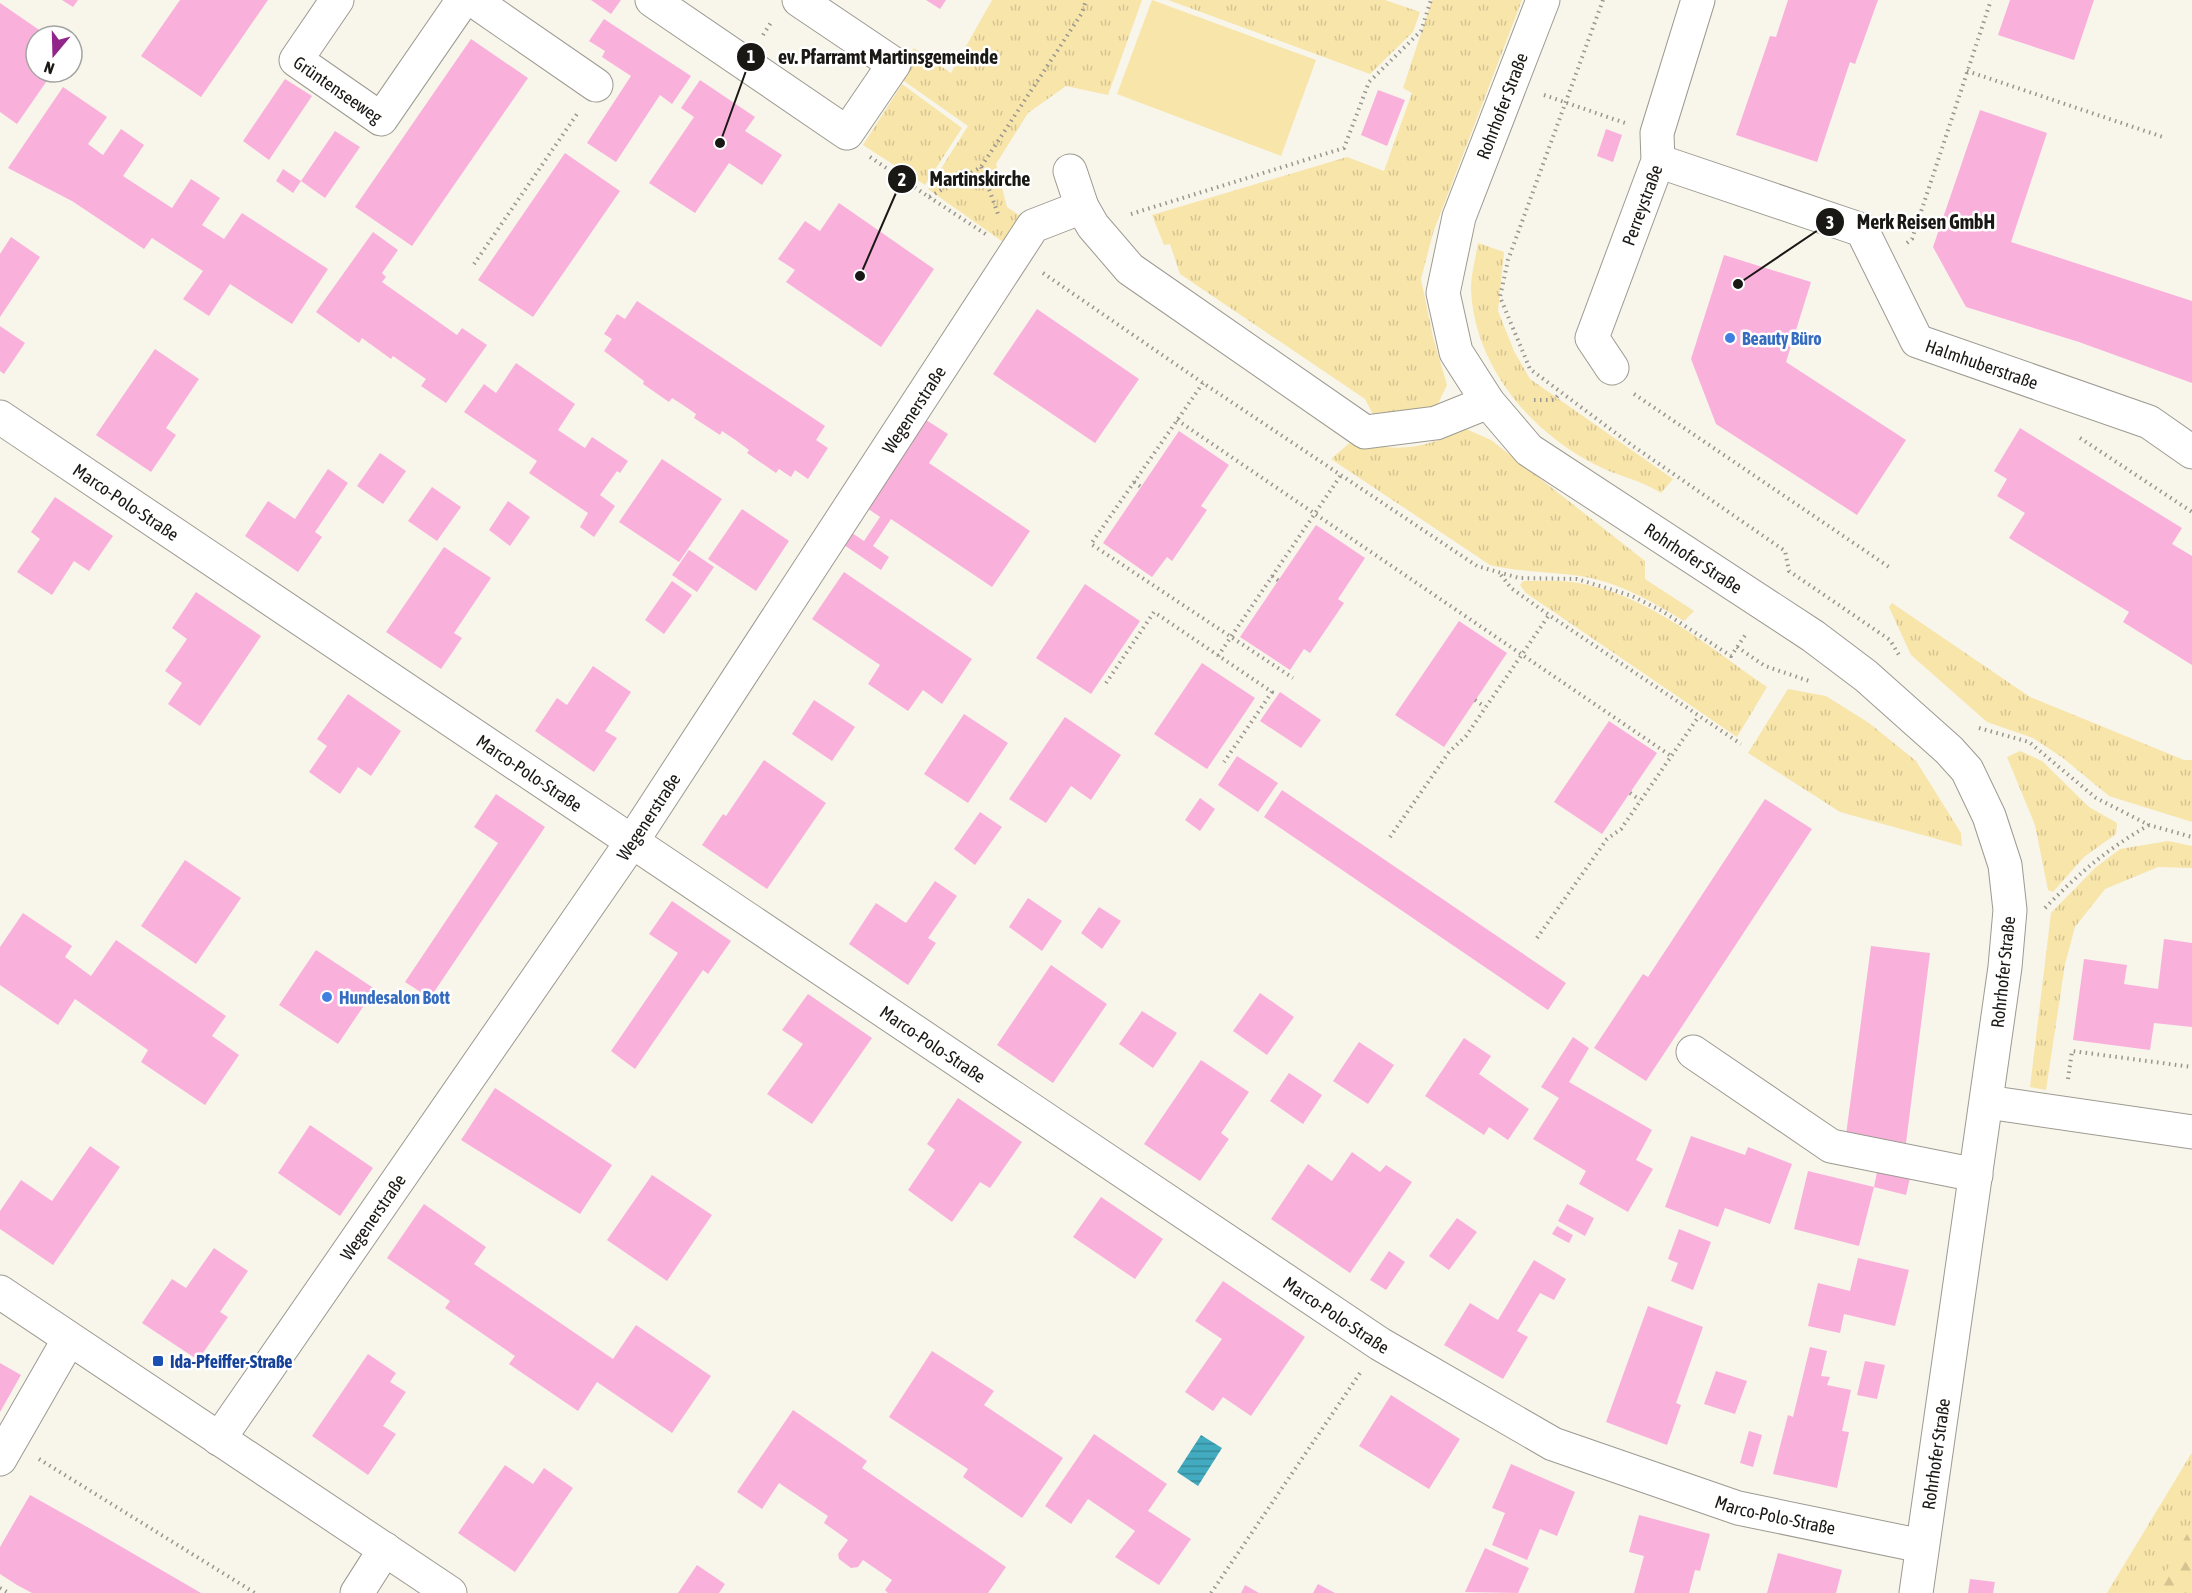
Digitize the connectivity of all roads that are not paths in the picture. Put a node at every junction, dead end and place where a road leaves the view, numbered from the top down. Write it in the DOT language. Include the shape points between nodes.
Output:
graph roads {
  1 [pos="337,0"];
  2 [pos="463,0"];
  3 [pos="473,0"];
  4 [pos="652,0"];
  5 [pos="799,0"];
  6 [pos="1543,0"];
  7 [pos="1698,0"];
  8 [pos="596,86"];
  9 [pos="1657,147"];
  10 [pos="1070,171"];
  11 [pos="1087,217"];
  12 [pos="1612,368"];
  13 [pos="1488,402"];
  14 [pos="0,417"];
  15 [pos="2192,452"];
  16 [pos="631,843"];
  17 [pos="1693,1052"];
  18 [pos="1987,1102"];
  19 [pos="2192,1132"];
  20 [pos="1976,1175"];
  21 [pos="0,1292"];
  22 [pos="69,1339"];
  23 [pos="219,1439"];
  24 [pos="5,1450"];
  25 [pos="1922,1546"];
  26 [pos="385,1549"];
  27 [pos="357,1593"];
  28 [pos="450,1593"];
  29 [pos="1916,1593"];
  1 -- 2 [label="street, Grüntenseeweg" via="296,60 381,119"];
  3 -- 8 [label="street"];
  4 -- 5 [label="street" via="847,133 894,64"];
  6 -- 13 [label="street, Rohrhofer Straße" via="1459,217 1443,293 1456,352"];
  7 -- 9 [label="street, Perreystraße"];
  9 -- 12 [label="street, Perreystraße" via="1593,338"];
  9 -- 15 [label="street, Halmhuberstraße" via="1862,230 1917,341 2149,422"];
  10 -- 11 [label="street"];
  11 -- 13 [label="street" via="1130,268 1365,432 1436,423"];
  11 -- 16 [label="street, Wegenerstraße" via="1034,226"];
  13 -- 18 [label="street, Rohrhofer Straße" via="1529,450 1813,636 1866,676 1966,770 1999,845 2010,910"];
  14 -- 16 [label="street, Marco-Polo-Straße"];
  16 -- 23 [label="street, Wegenerstraße"];
  16 -- 25 [label="street, Marco-Polo-Straße" via="1380,1344 1553,1444 1738,1508"];
  17 -- 20 [label="street" via="1831,1146"];
  18 -- 19 [label="street"];
  18 -- 20 [label="street, Rohrhofer Straße"];
  20 -- 25 [label="street, Rohrhofer Straße"];
  21 -- 22 [label="street"];
  22 -- 23 [label="street"];
  22 -- 24 [label="street"];
  23 -- 26 [label="street"];
  25 -- 29 [label="street, Rohrhofer Straße"];
  26 -- 27 [label="street"];
  26 -- 28 [label="street"];
}
